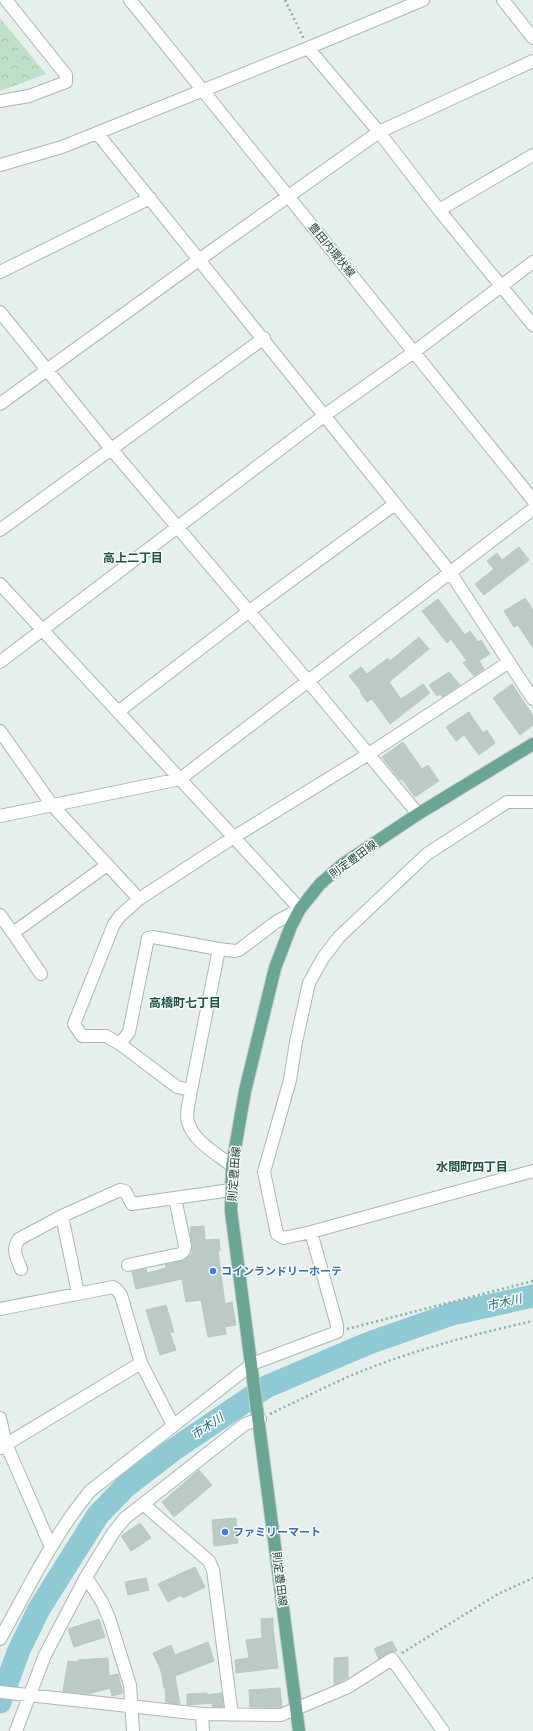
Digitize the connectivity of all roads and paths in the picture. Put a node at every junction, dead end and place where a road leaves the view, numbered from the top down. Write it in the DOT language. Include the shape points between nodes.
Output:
graph roads {
  1 [pos="6,0"];
  2 [pos="130,0"];
  3 [pos="285,0"];
  4 [pos="423,0"];
  5 [pos="503,0"];
  6 [pos="533,38"];
  7 [pos="308,48"];
  8 [pos="533,61"];
  9 [pos="202,91"];
  10 [pos="0,101"];
  11 [pos="378,132"];
  12 [pos="97,133"];
  13 [pos="533,155"];
  14 [pos="0,165"];
  15 [pos="288,196"];
  16 [pos="150,198"];
  17 [pos="439,210"];
  18 [pos="200,259"];
  19 [pos="533,262"];
  20 [pos="0,272"];
  21 [pos="502,286"];
  22 [pos="0,312"];
  23 [pos="533,324"];
  24 [pos="264,338"];
  25 [pos="414,352"];
  26 [pos="48,370"];
  27 [pos="0,404"];
  28 [pos="325,415"];
  29 [pos="112,450"];
  30 [pos="533,500"];
  31 [pos="395,504"];
  32 [pos="533,509"];
  33 [pos="178,528"];
  34 [pos="0,530"];
  35 [pos="450,572"];
  36 [pos="0,584"];
  37 [pos="248,612"];
  38 [pos="43,629"];
  39 [pos="0,662"];
  40 [pos="509,662"];
  41 [pos="308,681"];
  42 [pos="533,699"];
  43 [pos="119,711"];
  44 [pos="0,731"];
  45 [pos="533,744"];
  46 [pos="367,754"];
  47 [pos="180,779"];
  48 [pos="533,802"];
  49 [pos="52,805"];
  50 [pos="418,814"];
  51 [pos="0,816"];
  52 [pos="234,837"];
  53 [pos="107,865"];
  54 [pos="139,899"];
  55 [pos="300,909"];
  56 [pos="0,915"];
  57 [pos="13,933"];
  58 [pos="219,949"];
  59 [pos="41,974"];
  60 [pos="120,1044"];
  61 [pos="191,1090"];
  62 [pos="232,1166"];
  63 [pos="533,1171"];
  64 [pos="231,1190"];
  65 [pos="175,1198"];
  66 [pos="62,1216"];
  67 [pos="311,1232"];
  68 [pos="128,1265"];
  69 [pos="21,1269"];
  70 [pos="533,1281"];
  71 [pos="78,1293"];
  72 [pos="0,1309"];
  73 [pos="533,1321"];
  74 [pos="337,1332"];
  75 [pos="142,1363"];
  76 [pos="252,1364"];
  77 [pos="0,1418"];
  78 [pos="260,1419"];
  79 [pos="173,1425"];
  80 [pos="3,1446"];
  81 [pos="143,1504"];
  82 [pos="51,1547"];
  83 [pos="86,1577"];
  84 [pos="533,1578"];
  85 [pos="0,1639"];
  86 [pos="392,1659"];
  87 [pos="0,1692"];
  88 [pos="26,1695"];
  89 [pos="133,1706"];
  90 [pos="296,1709"];
  91 [pos="202,1714"];
  92 [pos="232,1715"];
  93 [pos="16,1731"];
  94 [pos="133,1731"];
  95 [pos="203,1731"];
  96 [pos="299,1731"];
  97 [pos="443,1731"];
  1 -- 10 [label="street" via="66,75 66,82 29,96"];
  2 -- 9 [label="street, 豊田内環状線"];
  3 -- 7 [label="path"];
  4 -- 7 [label="street"];
  5 -- 6 [label="street"];
  7 -- 9 [label="street"];
  7 -- 11 [label="street"];
  8 -- 11 [label="street"];
  9 -- 12 [label="street"];
  9 -- 15 [label="street, 豊田内環状線"];
  11 -- 15 [label="street"];
  11 -- 17 [label="street"];
  12 -- 14 [label="street" via="62,147"];
  12 -- 16 [label="street"];
  13 -- 17 [label="street"];
  15 -- 18 [label="street"];
  15 -- 25 [label="street, 豊田内環状線"];
  16 -- 18 [label="street"];
  16 -- 20 [label="street"];
  17 -- 21 [label="street"];
  18 -- 24 [label="street"];
  18 -- 26 [label="street"];
  19 -- 21 [label="street"];
  21 -- 23 [label="street"];
  21 -- 25 [label="street"];
  22 -- 26 [label="street"];
  24 -- 28 [label="street"];
  24 -- 29 [label="street"];
  25 -- 28 [label="street"];
  25 -- 30 [label="street, 豊田内環状線"];
  26 -- 27 [label="street"];
  26 -- 29 [label="street"];
  28 -- 31 [label="street"];
  28 -- 33 [label="street"];
  29 -- 33 [label="street"];
  29 -- 34 [label="street"];
  31 -- 35 [label="street"];
  31 -- 37 [label="street"];
  32 -- 35 [label="street"];
  33 -- 37 [label="street"];
  33 -- 38 [label="street"];
  35 -- 40 [label="street"];
  35 -- 41 [label="street"];
  36 -- 38 [label="street"];
  37 -- 41 [label="street"];
  37 -- 43 [label="street"];
  38 -- 39 [label="street"];
  38 -- 43 [label="street"];
  40 -- 42 [label="street"];
  40 -- 46 [label="street"];
  41 -- 46 [label="street"];
  41 -- 47 [label="street"];
  43 -- 47 [label="street"];
  44 -- 49 [label="street"];
  45 -- 50 [label="main road, 則定豊田線"];
  46 -- 50 [label="street"];
  46 -- 52 [label="street"];
  47 -- 49 [label="street"];
  47 -- 52 [label="street"];
  48 -- 67 [label="street" via="507,802 427,854 339,937 309,983 290,1080 264,1172 277,1234 284,1238"];
  49 -- 51 [label="street"];
  49 -- 53 [label="street"];
  50 -- 55 [label="main road, 則定豊田線" via="343,864 320,884"];
  52 -- 54 [label="street"];
  52 -- 55 [label="street"];
  53 -- 54 [label="street"];
  53 -- 57 [label="street"];
  54 -- 60 [label="street" via="114,924 74,1024 82,1036 106,1036"];
  55 -- 58 [label="street" via="276,922 239,950"];
  55 -- 62 [label="main road, 則定豊田線" via="275,968 245,1091"];
  56 -- 57 [label="street"];
  57 -- 59 [label="street"];
  58 -- 60 [label="street" via="148,938 129,1032"];
  58 -- 61 [label="street"];
  60 -- 61 [label="street" via="177,1087"];
  61 -- 62 [label="street" via="187,1113 190,1127 200,1140"];
  62 -- 64 [label="main road, 則定豊田線"];
  63 -- 67 [label="street"];
  64 -- 65 [label="street"];
  64 -- 76 [label="main road, 則定豊田線"];
  65 -- 66 [label="street" via="132,1204 125,1191 120,1190"];
  65 -- 68 [label="street" via="184,1251"];
  66 -- 69 [label="street" via="19,1239 15,1245 15,1252"];
  66 -- 71 [label="street"];
  67 -- 74 [label="street"];
  70 -- 74 [label="path"];
  71 -- 72 [label="street"];
  71 -- 75 [label="street" via="113,1287 116,1289 121,1295"];
  73 -- 78 [label="path" via="402,1356 350,1376"];
  74 -- 76 [label="street"];
  75 -- 79 [label="street"];
  75 -- 80 [label="street"];
  76 -- 78 [label="main road, 則定豊田線"];
  76 -- 79 [label="street"];
  77 -- 80 [label="street"];
  78 -- 81 [label="street" via="245,1424"];
  78 -- 90 [label="main road, 則定豊田線"];
  79 -- 82 [label="street" via="90,1491"];
  80 -- 82 [label="street"];
  81 -- 83 [label="street" via="125,1518 113,1533"];
  81 -- 92 [label="street" via="209,1561 213,1570"];
  82 -- 85 [label="street"];
  83 -- 88 [label="street"];
  83 -- 89 [label="street" via="102,1602 108,1618 130,1684"];
  84 -- 86 [label="path" via="498,1594"];
  86 -- 90 [label="street" via="348,1687"];
  86 -- 97 [label="street"];
  87 -- 88 [label="street"];
  88 -- 89 [label="street"];
  88 -- 93 [label="street"];
  89 -- 91 [label="street"];
  89 -- 94 [label="street"];
  90 -- 92 [label="street" via="281,1715"];
  90 -- 96 [label="main road, 則定豊田線"];
  91 -- 92 [label="street"];
  91 -- 95 [label="street"];
}
